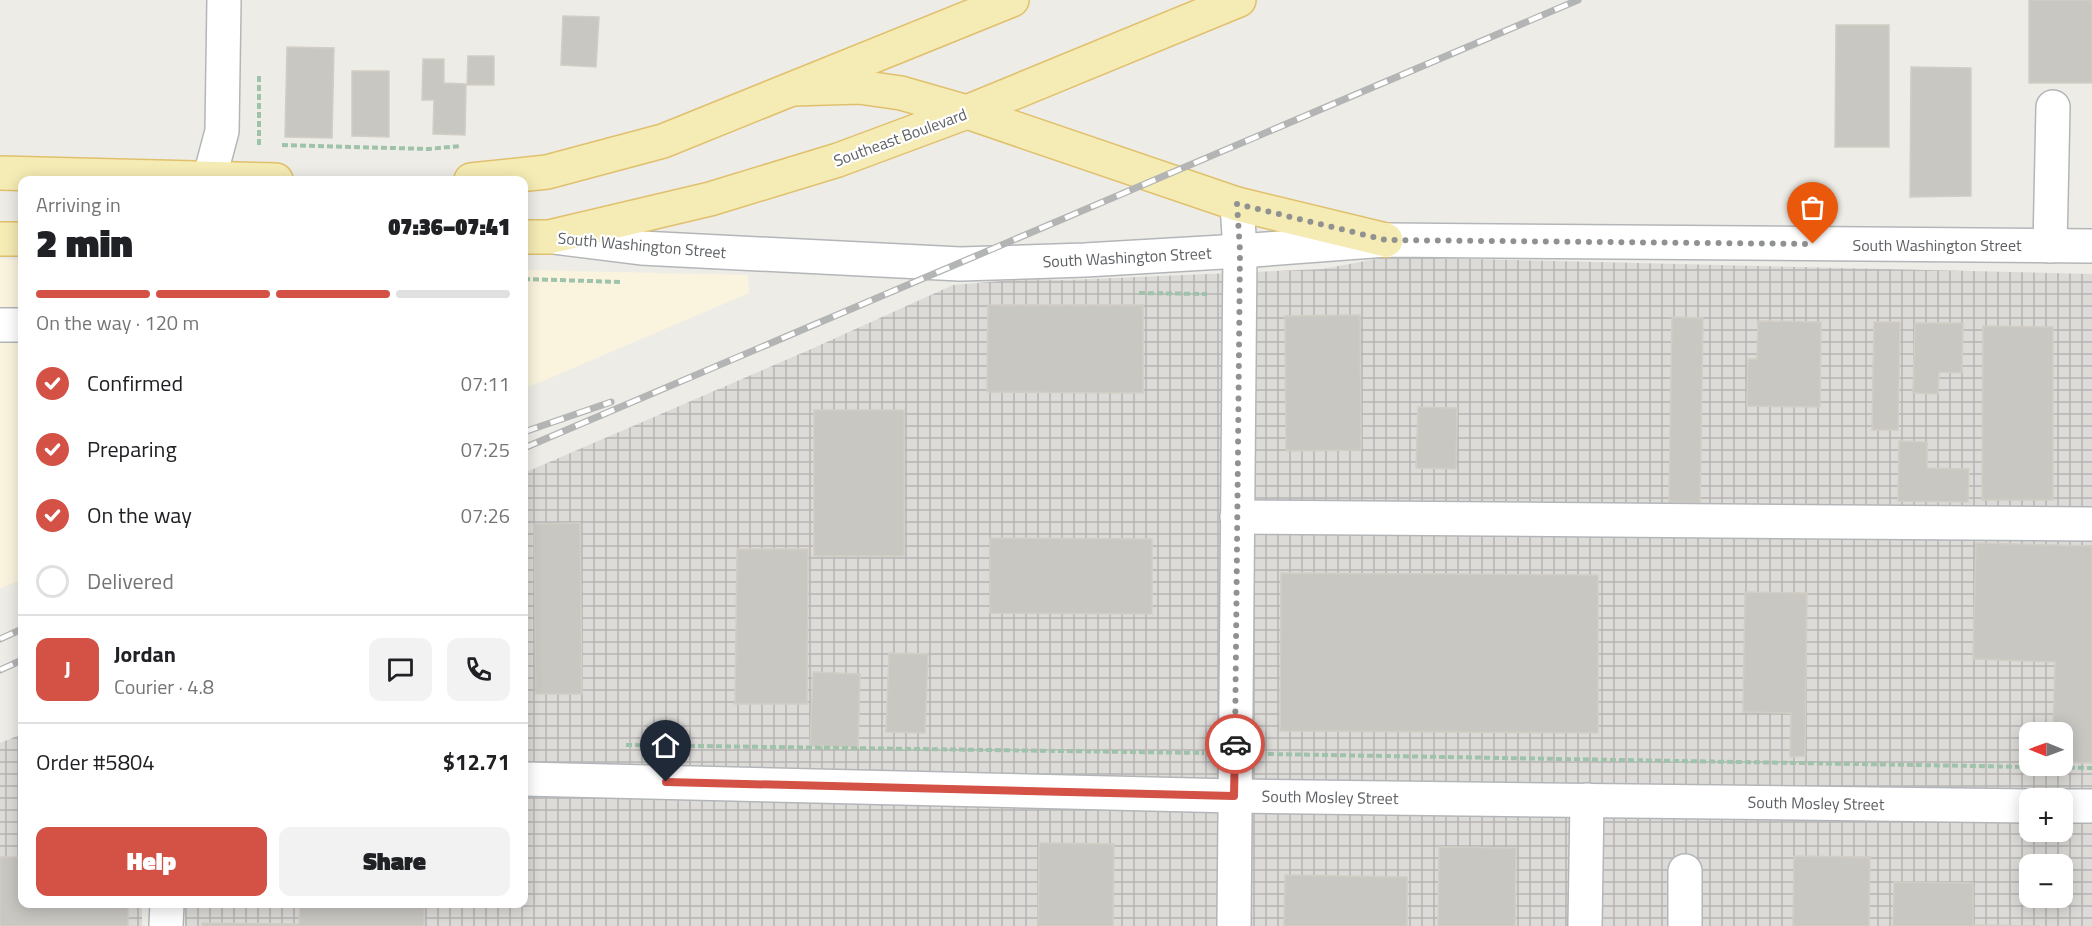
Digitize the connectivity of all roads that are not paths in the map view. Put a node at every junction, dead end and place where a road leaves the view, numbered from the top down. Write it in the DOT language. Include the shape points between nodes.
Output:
graph roads {
  1 [pos="224,0"];
  2 [pos="1012,0"];
  3 [pos="1239,0"];
  4 [pos="793,89"];
  5 [pos="2053,107"];
  6 [pos="967,112"];
  7 [pos="0,173"];
  8 [pos="104,176"];
  9 [pos="210,176"];
  10 [pos="509,176"];
  11 [pos="1237,204"];
  12 [pos="536,237"];
  13 [pos="0,238"];
  14 [pos="18,239"];
  15 [pos="1386,240"];
  16 [pos="2050,246"];
  17 [pos="2092,246"];
  18 [pos="1240,251"];
  19 [pos="0,325"];
  20 [pos="18,325"];
  21 [pos="1237,517"];
  22 [pos="2092,524"];
  23 [pos="528,779"];
  24 [pos="1234,796"];
  25 [pos="1587,801"];
  26 [pos="2019,806"];
  27 [pos="2073,806"];
  28 [pos="2092,806"];
  29 [pos="1685,871"];
  30 [pos="167,908"];
  31 [pos="166,926"];
  32 [pos="1234,926"];
  33 [pos="1585,926"];
  34 [pos="1684,926"];
  1 -- 9 [label="street" via="222,131"];
  2 -- 4 [label="main road"];
  3 -- 6 [label="main road, Southeast Boulevard"];
  4 -- 6 [label="main road" via="859,87 901,93"];
  4 -- 10 [label="main road" via="663,141 547,172"];
  5 -- 16 [label="street"];
  6 -- 11 [label="main road"];
  6 -- 12 [label="main road, Southeast Boulevard" via="838,160 710,199"];
  7 -- 8 [label="main road"];
  11 -- 15 [label="main road"];
  11 -- 18 [label="street"];
  12 -- 18 [label="street, South Washington Street" via="641,248 960,264"];
  13 -- 14 [label="main road"];
  15 -- 16 [label="street, South Washington Street"];
  15 -- 18 [label="street, South Washington Street"];
  16 -- 17 [label="street, South Washington Street"];
  18 -- 21 [label="street"];
  19 -- 20 [label="street"];
  21 -- 22 [label="street"];
  21 -- 24 [label="street"];
  23 -- 24 [label="street, South Mosley Street"];
  24 -- 25 [label="street, South Mosley Street"];
  24 -- 32 [label="street"];
  25 -- 26 [label="street, South Mosley Street"];
  25 -- 33 [label="street"];
  27 -- 28 [label="street"];
  29 -- 34 [label="street"];
  30 -- 31 [label="street"];
}
